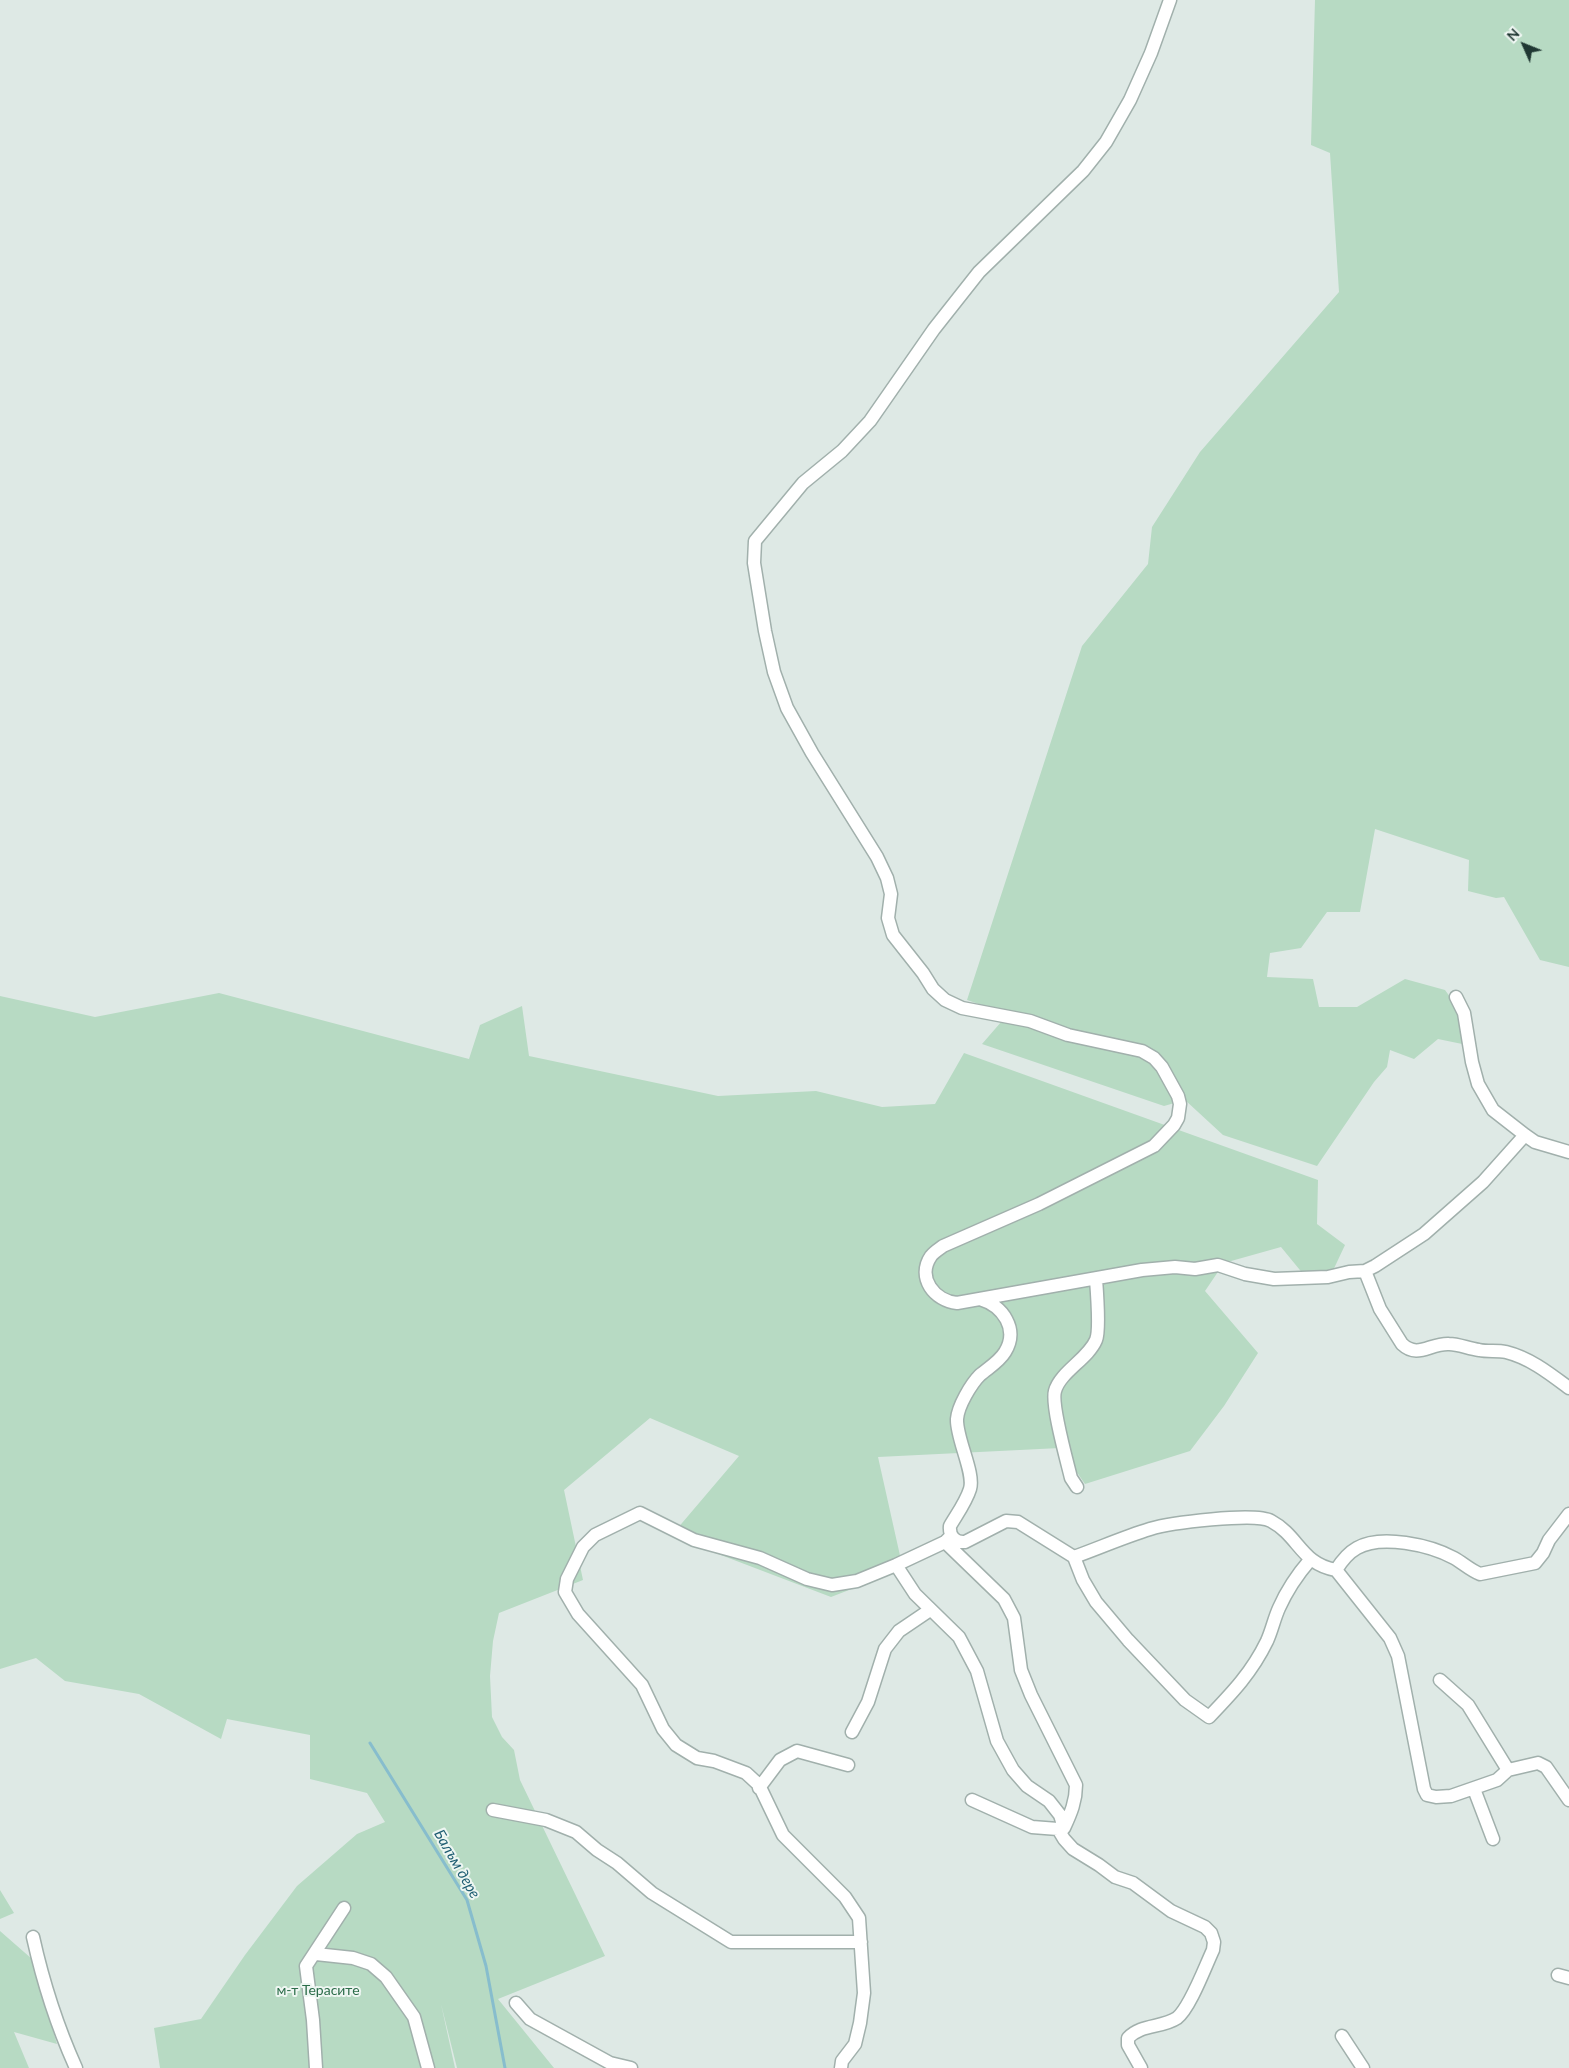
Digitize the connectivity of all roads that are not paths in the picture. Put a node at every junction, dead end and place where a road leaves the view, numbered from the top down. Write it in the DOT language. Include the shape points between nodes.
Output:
graph roads {
  1 [pos="1170,0"];
  2 [pos="1456,997"];
  3 [pos="1525,1135"];
  4 [pos="1569,1152"];
  5 [pos="1366,1271"];
  6 [pos="1096,1279"];
  7 [pos="980,1299"];
  8 [pos="1569,1388"];
  9 [pos="1077,1487"];
  10 [pos="1569,1514"];
  11 [pos="948,1539"];
  12 [pos="1074,1557"];
  13 [pos="1310,1560"];
  14 [pos="896,1565"];
  15 [pos="1336,1570"];
  16 [pos="930,1610"];
  17 [pos="1440,1680"];
  18 [pos="852,1732"];
  19 [pos="848,1766"];
  20 [pos="1508,1770"];
  21 [pos="759,1788"];
  22 [pos="1474,1789"];
  23 [pos="972,1800"];
  24 [pos="1569,1800"];
  25 [pos="493,1810"];
  26 [pos="1061,1828"];
  27 [pos="1493,1839"];
  28 [pos="344,1908"];
  29 [pos="33,1937"];
  30 [pos="862,1942"];
  31 [pos="316,1954"];
  32 [pos="516,2003"];
  33 [pos="1342,2036"];
  34 [pos="76,2068"];
  35 [pos="316,2068"];
  36 [pos="428,2068"];
  37 [pos="631,2068"];
  38 [pos="840,2068"];
  39 [pos="1141,2068"];
  40 [pos="1363,2068"];
  1 -- 7 [label="street" via="1144,69 1106,142 1083,171 979,272 934,329 870,421 842,451 803,483 755,541 754,563 765,630 774,672 787,708 888,878 891,894 888,918 893,935 924,972 933,989 944,1000 962,1008 1142,1051 1162,1067 1178,1096 1178,1118 1154,1146 932,1254 926,1277 934,1293 949,1302"];
  2 -- 3 [label="street" via="1464,1013 1478,1084 1494,1110"];
  3 -- 4 [label="street" via="1541,1144"];
  3 -- 5 [label="street" via="1483,1182 1424,1234"];
  5 -- 6 [label="street" via="1328,1277 1274,1279 1218,1265 1142,1270"];
  5 -- 8 [label="street" via="1380,1309 1407,1349 1417,1352 1450,1344 1480,1351 1504,1352 1526,1359"];
  6 -- 7 [label="street"];
  6 -- 9 [label="street" via="1097,1338 1091,1350 1055,1391 1057,1416 1071,1478"];
  7 -- 11 [label="street" via="1004,1314 1010,1332 1009,1342 1005,1352 978,1377 957,1418 971,1488 950,1526"];
  10 -- 15 [label="street" via="1535,1563 1480,1574 1428,1547 1394,1542 1359,1547"];
  11 -- 12 [label="street" via="965,1542 1006,1522 1018,1522"];
  11 -- 14 [label="street"];
  11 -- 26 [label="street" via="1004,1599 1014,1618 1021,1670 1076,1785 1076,1798"];
  12 -- 13 [label="street" via="1151,1529 1253,1516 1264,1517 1278,1525"];
  12 -- 13 [label="street" via="1096,1602 1128,1640 1188,1703 1209,1717 1238,1688 1255,1663 1291,1584"];
  13 -- 15 [label="street" via="1322,1568"];
  14 -- 16 [label="street"];
  14 -- 21 [label="street" via="857,1581 832,1585 815,1582 760,1558 694,1540 640,1513 595,1536 583,1547 567,1579 565,1592 578,1614 642,1685 663,1729 676,1745 697,1758 746,1773"];
  15 -- 22 [label="street" via="1395,1647 1427,1795 1436,1798"];
  16 -- 18 [label="street" via="899,1631 885,1649 868,1702"];
  16 -- 26 [label="street" via="959,1636 973,1662 997,1741 1013,1770 1027,1786 1049,1801 1060,1815"];
  17 -- 20 [label="street" via="1468,1705"];
  19 -- 21 [label="street" via="797,1751 780,1760"];
  20 -- 22 [label="street" via="1497,1780"];
  20 -- 24 [label="street" via="1540,1756"];
  21 -- 30 [label="street" via="783,1835 845,1896 859,1918"];
  22 -- 27 [label="street"];
  23 -- 26 [label="street" via="1032,1828"];
  25 -- 30 [label="street" via="546,1820 576,1832 652,1893 730,1942"];
  26 -- 39 [label="street" via="1064,1839 1073,1849 1114,1878 1133,1883 1171,1911 1205,1926 1211,1933 1213,1950 1185,2009 1176,2018 1134,2031 1128,2038 1128,2045"];
  28 -- 31 [label="street"];
  29 -- 34 [label="street" via="60,2032"];
  30 -- 38 [label="street" via="864,1993 860,2023 855,2044"];
  31 -- 35 [label="street" via="306,1966"];
  31 -- 36 [label="street" via="353,1958 371,1964 386,1977 414,2017"];
  32 -- 37 [label="street" via="530,2019 610,2063"];
  33 -- 40 [label="street"];
}
